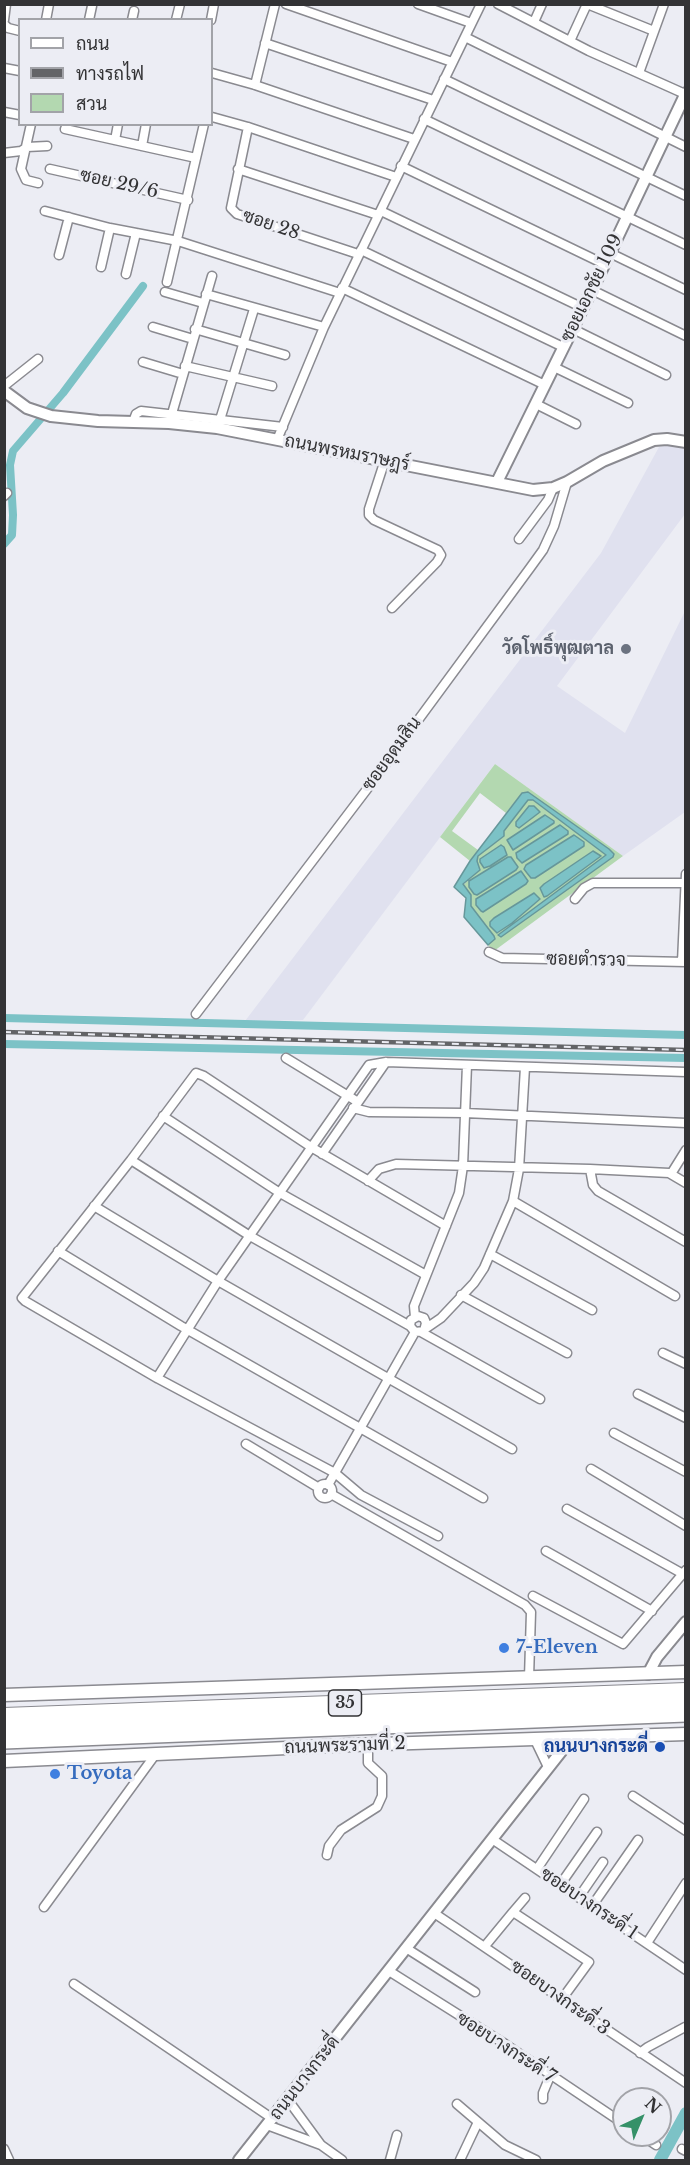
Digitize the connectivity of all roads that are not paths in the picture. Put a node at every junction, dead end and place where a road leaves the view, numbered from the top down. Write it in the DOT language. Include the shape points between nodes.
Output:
graph roads {
  1 [pos="6,4"];
  2 [pos="275,4"];
  3 [pos="286,4"];
  4 [pos="418,4"];
  5 [pos="481,4"];
  6 [pos="498,4"];
  7 [pos="542,4"];
  8 [pos="587,4"];
  9 [pos="664,4"];
  10 [pos="4,22"];
  11 [pos="534,22"];
  12 [pos="471,23"];
  13 [pos="18,30"];
  14 [pos="654,31"];
  15 [pos="465,37"];
  16 [pos="570,41"];
  17 [pos="265,43"];
  18 [pos="452,62"];
  19 [pos="213,73"];
  20 [pos="639,73"];
  21 [pos="444,79"];
  22 [pos="255,85"];
  23 [pos="685,98"];
  24 [pos="433,100"];
  25 [pos="213,117"];
  26 [pos="424,119"];
  27 [pos="32,126"];
  28 [pos="118,126"];
  29 [pos="146,126"];
  30 [pos="204,126"];
  31 [pos="249,127"];
  32 [pos="70,128"];
  33 [pos="665,136"];
  34 [pos="414,139"];
  35 [pos="115,140"];
  36 [pos="47,146"];
  37 [pos="142,146"];
  38 [pos="27,147"];
  39 [pos="686,147"];
  40 [pos="4,153"];
  41 [pos="196,158"];
  42 [pos="401,166"];
  43 [pos="50,169"];
  44 [pos="238,169"];
  45 [pos="396,177"];
  46 [pos="646,177"];
  47 [pos="38,183"];
  48 [pos="686,196"];
  49 [pos="188,200"];
  50 [pos="45,211"];
  51 [pos="379,213"];
  52 [pos="69,217"];
  53 [pos="627,217"];
  54 [pos="110,228"];
  55 [pos="136,233"];
  56 [pos="178,241"];
  57 [pos="686,245"];
  58 [pos="359,252"];
  59 [pos="610,253"];
  60 [pos="59,255"];
  61 [pos="604,264"];
  62 [pos="100,267"];
  63 [pos="126,274"];
  64 [pos="212,276"];
  65 [pos="167,282"];
  66 [pos="592,290"];
  67 [pos="686,290"];
  68 [pos="341,291"];
  69 [pos="165,292"];
  70 [pos="205,299"];
  71 [pos="583,308"];
  72 [pos="254,309"];
  73 [pos="153,327"];
  74 [pos="324,327"];
  75 [pos="573,329"];
  76 [pos="195,330"];
  77 [pos="686,336"];
  78 [pos="193,339"];
  79 [pos="243,343"];
  80 [pos="563,347"];
  81 [pos="285,355"];
  82 [pos="38,359"];
  83 [pos="143,362"];
  84 [pos="554,367"];
  85 [pos="184,370"];
  86 [pos="666,375"];
  87 [pos="232,377"];
  88 [pos="545,385"];
  89 [pos="272,386"];
  90 [pos="4,389"];
  91 [pos="628,403"];
  92 [pos="536,404"];
  93 [pos="170,418"];
  94 [pos="219,423"];
  95 [pos="576,424"];
  96 [pos="283,427"];
  97 [pos="277,440"];
  98 [pos="686,442"];
  99 [pos="385,460"];
  100 [pos="497,482"];
  101 [pos="567,482"];
  102 [pos="553,488"];
  103 [pos="519,539"];
  104 [pos="392,608"];
  105 [pos="686,874"];
  106 [pos="685,883"];
  107 [pos="575,899"];
  108 [pos="489,951"];
  109 [pos="684,962"];
  110 [pos="196,1014"];
  111 [pos="285,1058"];
  112 [pos="386,1062"];
  113 [pos="467,1065"];
  114 [pos="525,1067"];
  115 [pos="686,1072"];
  116 [pos="347,1095"];
  117 [pos="355,1105"];
  118 [pos="465,1113"];
  119 [pos="163,1116"];
  120 [pos="522,1116"];
  121 [pos="686,1123"];
  122 [pos="311,1147"];
  123 [pos="686,1150"];
  124 [pos="322,1154"];
  125 [pos="131,1160"];
  126 [pos="463,1166"];
  127 [pos="519,1169"];
  128 [pos="590,1169"];
  129 [pos="671,1174"];
  130 [pos="368,1181"];
  131 [pos="686,1183"];
  132 [pos="280,1193"];
  133 [pos="513,1201"];
  134 [pos="94,1206"];
  135 [pos="446,1226"];
  136 [pos="249,1236"];
  137 [pos="686,1242"];
  138 [pos="58,1251"];
  139 [pos="490,1254"];
  140 [pos="426,1275"];
  141 [pos="218,1281"];
  142 [pos="461,1295"];
  143 [pos="675,1296"];
  144 [pos="592,1310"];
  145 [pos="415,1317"];
  146 [pos="188,1330"];
  147 [pos="418,1330"];
  148 [pos="567,1353"];
  149 [pos="663,1353"];
  150 [pos="686,1364"];
  151 [pos="157,1378"];
  152 [pos="388,1379"];
  153 [pos="638,1394"];
  154 [pos="540,1400"];
  155 [pos="686,1418"];
  156 [pos="361,1427"];
  157 [pos="614,1433"];
  158 [pos="246,1444"];
  159 [pos="512,1449"];
  160 [pos="591,1469"];
  161 [pos="686,1472"];
  162 [pos="335,1473"];
  163 [pos="326,1489"];
  164 [pos="483,1498"];
  165 [pos="567,1509"];
  166 [pos="686,1526"];
  167 [pos="438,1536"];
  168 [pos="546,1551"];
  169 [pos="684,1572"];
  170 [pos="533,1596"];
  171 [pos="652,1611"];
  172 [pos="686,1622"];
  173 [pos="686,1672"];
  174 [pos="648,1674"];
  175 [pos="529,1678"];
  176 [pos="686,1690"];
  177 [pos="4,1695"];
  178 [pos="686,1701"];
  179 [pos="686,1714"];
  180 [pos="4,1715"];
  181 [pos="686,1719"];
  182 [pos="4,1726"];
  183 [pos="686,1734"];
  184 [pos="570,1739"];
  185 [pos="535,1740"];
  186 [pos="4,1742"];
  187 [pos="368,1745"];
  188 [pos="155,1755"];
  189 [pos="4,1761"];
  190 [pos="548,1767"];
  191 [pos="633,1796"];
  192 [pos="584,1799"];
  193 [pos="686,1831"];
  194 [pos="597,1832"];
  195 [pos="492,1839"];
  196 [pos="638,1840"];
  197 [pos="327,1855"];
  198 [pos="603,1862"];
  199 [pos="537,1869"];
  200 [pos="686,1883"];
  201 [pos="560,1885"];
  202 [pos="579,1897"];
  203 [pos="525,1898"];
  204 [pos="592,1906"];
  205 [pos="44,1907"];
  206 [pos="513,1912"];
  207 [pos="434,1913"];
  208 [pos="647,1943"];
  209 [pos="485,1946"];
  210 [pos="406,1948"];
  211 [pos="686,1970"];
  212 [pos="389,1971"];
  213 [pos="74,1984"];
  214 [pos="475,1992"];
  215 [pos="562,1999"];
  216 [pos="685,2027"];
  217 [pos="640,2053"];
  218 [pos="550,2076"];
  219 [pos="686,2083"];
  220 [pos="543,2099"];
  221 [pos="288,2100"];
  222 [pos="457,2104"];
  223 [pos="612,2116"];
  224 [pos="301,2120"];
  225 [pos="270,2122"];
  226 [pos="478,2122"];
  227 [pos="290,2133"];
  228 [pos="397,2135"];
  229 [pos="321,2145"];
  230 [pos="4,2149"];
  231 [pos="9,2160"];
  232 [pos="239,2160"];
  233 [pos="342,2160"];
  234 [pos="390,2160"];
  235 [pos="460,2160"];
  236 [pos="536,2160"];
  1 -- 10 [label="street"];
  2 -- 17 [label="street"];
  3 -- 18 [label="street"];
  4 -- 12 [label="street"];
  5 -- 12 [label="street"];
  6 -- 11 [label="street"];
  7 -- 11 [label="street"];
  8 -- 14 [label="street"];
  8 -- 16 [label="street"];
  9 -- 14 [label="street"];
  10 -- 13 [label="street" via="8,28"];
  11 -- 16 [label="street"];
  12 -- 15 [label="street"];
  14 -- 20 [label="street"];
  15 -- 18 [label="street"];
  15 -- 33 [label="street"];
  16 -- 20 [label="street"];
  17 -- 22 [label="street"];
  17 -- 24 [label="street"];
  18 -- 21 [label="street"];
  19 -- 22 [label="street"];
  20 -- 23 [label="street"];
  21 -- 24 [label="street"];
  21 -- 46 [label="street"];
  22 -- 34 [label="street"];
  23 -- 33 [label="street, ซอยเอกชัย 109"];
  24 -- 26 [label="street"];
  25 -- 31 [label="street"];
  26 -- 34 [label="street"];
  26 -- 53 [label="street"];
  27 -- 38 [label="street"];
  28 -- 35 [label="street"];
  29 -- 37 [label="street"];
  30 -- 41 [label="street"];
  31 -- 44 [label="street, ซอย 28"];
  31 -- 45 [label="street"];
  32 -- 35 [label="street"];
  33 -- 39 [label="street"];
  33 -- 46 [label="street, ซอยเอกชัย 109"];
  34 -- 42 [label="street"];
  35 -- 37 [label="street"];
  36 -- 38 [label="street"];
  37 -- 41 [label="street"];
  38 -- 40 [label="street"];
  38 -- 47 [label="street" via="21,173 26,180"];
  41 -- 49 [label="street"];
  42 -- 45 [label="street"];
  42 -- 61 [label="street"];
  43 -- 49 [label="street, ซอย 29/6"];
  44 -- 51 [label="street"];
  44 -- 58 [label="street, ซอย 28" via="230,205 234,211"];
  45 -- 51 [label="street"];
  46 -- 48 [label="street"];
  46 -- 53 [label="street, ซอยเอกชัย 109"];
  49 -- 56 [label="street"];
  50 -- 52 [label="street"];
  51 -- 58 [label="street"];
  51 -- 71 [label="street"];
  52 -- 54 [label="street"];
  52 -- 60 [label="street"];
  53 -- 57 [label="street"];
  53 -- 59 [label="street, ซอยเอกชัย 109"];
  54 -- 55 [label="street"];
  54 -- 62 [label="street"];
  55 -- 56 [label="street"];
  55 -- 63 [label="street"];
  56 -- 65 [label="street"];
  56 -- 68 [label="street"];
  58 -- 68 [label="street"];
  58 -- 80 [label="street, ซอย 28"];
  59 -- 61 [label="street, ซอยเอกชัย 109"];
  59 -- 67 [label="street"];
  61 -- 66 [label="street, ซอยเอกชัย 109"];
  64 -- 70 [label="street"];
  66 -- 71 [label="street, ซอยเอกชัย 109"];
  66 -- 77 [label="street"];
  68 -- 74 [label="street"];
  68 -- 88 [label="street"];
  69 -- 70 [label="street"];
  70 -- 72 [label="street"];
  70 -- 76 [label="street"];
  71 -- 75 [label="street, ซอยเอกชัย 109"];
  72 -- 74 [label="street"];
  72 -- 79 [label="street"];
  73 -- 78 [label="street"];
  74 -- 96 [label="street"];
  75 -- 80 [label="street, ซอยเอกชัย 109"];
  75 -- 86 [label="street"];
  76 -- 78 [label="street"];
  76 -- 79 [label="street"];
  78 -- 85 [label="street"];
  79 -- 81 [label="street"];
  79 -- 87 [label="street"];
  80 -- 84 [label="street, ซอยเอกชัย 109"];
  82 -- 90 [label="street"];
  83 -- 85 [label="street"];
  84 -- 88 [label="street, ซอยเอกชัย 109"];
  84 -- 91 [label="street"];
  85 -- 87 [label="street"];
  85 -- 93 [label="street"];
  87 -- 89 [label="street"];
  87 -- 94 [label="street"];
  88 -- 92 [label="street, ซอยเอกชัย 109"];
  90 -- 93 [label="street, ถนนพรหมราษฎร์" via="27,408 51,416 133,422"];
  92 -- 95 [label="street"];
  92 -- 100 [label="street, ซอยเอกชัย 109"];
  93 -- 94 [label="street, ถนนพรหมราษฎร์"];
  94 -- 96 [label="street"];
  94 -- 97 [label="street, ถนนพรหมราษฎร์"];
  96 -- 97 [label="street"];
  97 -- 99 [label="street, ถนนพรหมราษฎร์"];
  98 -- 101 [label="street, ถนนพรหมราษฎร์" via="667,439 638,446"];
  99 -- 100 [label="street, ถนนพรหมราษฎร์"];
  99 -- 104 [label="street" via="369,515 441,555"];
  100 -- 102 [label="street, ถนนพรหมราษฎร์" via="533,490"];
  101 -- 102 [label="street, ถนนพรหมราษฎร์"];
  101 -- 110 [label="street, ซอยอุดมสิน" via="554,526 537,559"];
  102 -- 103 [label="street"];
  105 -- 106 [label="street"];
  106 -- 107 [label="street" via="593,883"];
  106 -- 109 [label="street"];
  108 -- 109 [label="street, ซอยตำรวจ" via="502,958"];
  111 -- 116 [label="street"];
  112 -- 113 [label="street"];
  112 -- 116 [label="street" via="369,1065"];
  112 -- 117 [label="street"];
  113 -- 114 [label="street"];
  113 -- 118 [label="street"];
  114 -- 115 [label="street"];
  114 -- 120 [label="street"];
  116 -- 117 [label="street"];
  116 -- 122 [label="street"];
  117 -- 118 [label="street" via="362,1112"];
  117 -- 124 [label="street"];
  118 -- 120 [label="street"];
  118 -- 126 [label="street"];
  119 -- 122 [label="street" via="198,1073"];
  119 -- 125 [label="street"];
  119 -- 132 [label="street"];
  120 -- 121 [label="street"];
  120 -- 127 [label="street"];
  122 -- 124 [label="street"];
  122 -- 132 [label="street"];
  123 -- 129 [label="street"];
  124 -- 130 [label="street"];
  125 -- 134 [label="street"];
  125 -- 136 [label="street"];
  126 -- 127 [label="street"];
  126 -- 130 [label="street" via="389,1165 379,1168"];
  126 -- 135 [label="street" via="459,1193"];
  127 -- 128 [label="street"];
  127 -- 133 [label="street"];
  128 -- 129 [label="street"];
  128 -- 137 [label="street" via="598,1191"];
  129 -- 131 [label="street"];
  130 -- 135 [label="street"];
  132 -- 136 [label="street"];
  132 -- 140 [label="street"];
  133 -- 139 [label="street"];
  133 -- 143 [label="street"];
  134 -- 138 [label="street"];
  134 -- 141 [label="street"];
  135 -- 140 [label="street"];
  136 -- 141 [label="street"];
  136 -- 147 [label="street"];
  138 -- 146 [label="street"];
  138 -- 151 [label="street" via="22,1298"];
  139 -- 142 [label="street" via="474,1283"];
  139 -- 144 [label="street"];
  140 -- 145 [label="street" via="414,1306"];
  141 -- 146 [label="street"];
  141 -- 152 [label="street"];
  142 -- 147 [label="street" via="441,1318"];
  142 -- 148 [label="street"];
  145 -- 147 [label="street" via="411,1320"];
  145 -- 147 [label="street" via="424,1318 426,1323"];
  146 -- 151 [label="street"];
  146 -- 156 [label="street"];
  147 -- 152 [label="street"];
  147 -- 154 [label="street"];
  149 -- 150 [label="street"];
  151 -- 162 [label="street"];
  152 -- 156 [label="street"];
  152 -- 159 [label="street"];
  153 -- 155 [label="street"];
  156 -- 162 [label="street"];
  156 -- 164 [label="street"];
  157 -- 161 [label="street"];
  158 -- 163 [label="street"];
  160 -- 166 [label="street"];
  162 -- 163 [label="street"];
  162 -- 167 [label="street" via="361,1495"];
  163 -- 175 [label="street" via="525,1605 531,1612"];
  165 -- 169 [label="street"];
  168 -- 171 [label="street"];
  169 -- 171 [label="street"];
  170 -- 171 [label="street" via="620,1644"];
  172 -- 174 [label="street"];
  173 -- 174 [label="main road, 35"];
  174 -- 175 [label="main road, 35"];
  175 -- 177 [label="main road, 35"];
  176 -- 180 [label="highway, 35"];
  178 -- 182 [label="highway"];
  179 -- 186 [label="highway"];
  181 -- 186 [label="highway, ถนนพระรามที่ 2 / 35"];
  183 -- 184 [label="main road, ถนนพระรามที่ 2"];
  184 -- 185 [label="main road, ถนนพระรามที่ 2"];
  184 -- 190 [label="street, ถนนบางกระดี่"];
  185 -- 187 [label="main road, ถนนพระรามที่ 2"];
  185 -- 190 [label="street"];
  187 -- 188 [label="main road, ถนนพระรามที่ 2"];
  187 -- 197 [label="street" via="368,1762 382,1776 382,1796 377,1807 341,1830"];
  188 -- 189 [label="main road, ถนนพระรามที่ 2"];
  188 -- 205 [label="street"];
  190 -- 195 [label="street, ถนนบางกระดี่"];
  191 -- 193 [label="street"];
  192 -- 199 [label="street"];
  194 -- 201 [label="street"];
  195 -- 199 [label="street, ซอยบางกระดี่ 1"];
  195 -- 207 [label="street, ถนนบางกระดี่"];
  196 -- 204 [label="street"];
  198 -- 202 [label="street"];
  199 -- 201 [label="street, ซอยบางกระดี่ 1"];
  200 -- 208 [label="street"];
  201 -- 202 [label="street, ซอยบางกระดี่ 1"];
  202 -- 204 [label="street, ซอยบางกระดี่ 1"];
  203 -- 206 [label="street"];
  204 -- 208 [label="street, ซอยบางกระดี่ 1"];
  206 -- 209 [label="street"];
  206 -- 215 [label="street" via="592,1965"];
  207 -- 209 [label="street, ซอยบางกระดี่ 3"];
  207 -- 210 [label="street, ถนนบางกระดี่"];
  208 -- 211 [label="street, ซอยบางกระดี่ 1"];
  209 -- 215 [label="street, ซอยบางกระดี่ 3"];
  210 -- 212 [label="street, ถนนบางกระดี่"];
  210 -- 214 [label="street"];
  212 -- 218 [label="street, ซอยบางกระดี่ 7"];
  212 -- 221 [label="street, ถนนบางกระดี่"];
  213 -- 225 [label="street"];
  215 -- 217 [label="street, ซอยบางกระดี่ 3"];
  216 -- 217 [label="street"];
  217 -- 219 [label="street, ซอยบางกระดี่ 3"];
  218 -- 220 [label="street"];
  218 -- 223 [label="street, ซอยบางกระดี่ 7"];
  221 -- 224 [label="street"];
  221 -- 225 [label="street, ถนนบางกระดี่"];
  222 -- 226 [label="street"];
  224 -- 227 [label="street"];
  224 -- 229 [label="street"];
  225 -- 227 [label="street"];
  225 -- 232 [label="street, ถนนบางกระดี่"];
  226 -- 235 [label="street"];
  226 -- 236 [label="street" via="505,2145"];
  227 -- 229 [label="street"];
  228 -- 234 [label="street"];
  229 -- 233 [label="street"];
  230 -- 231 [label="street"];
}
